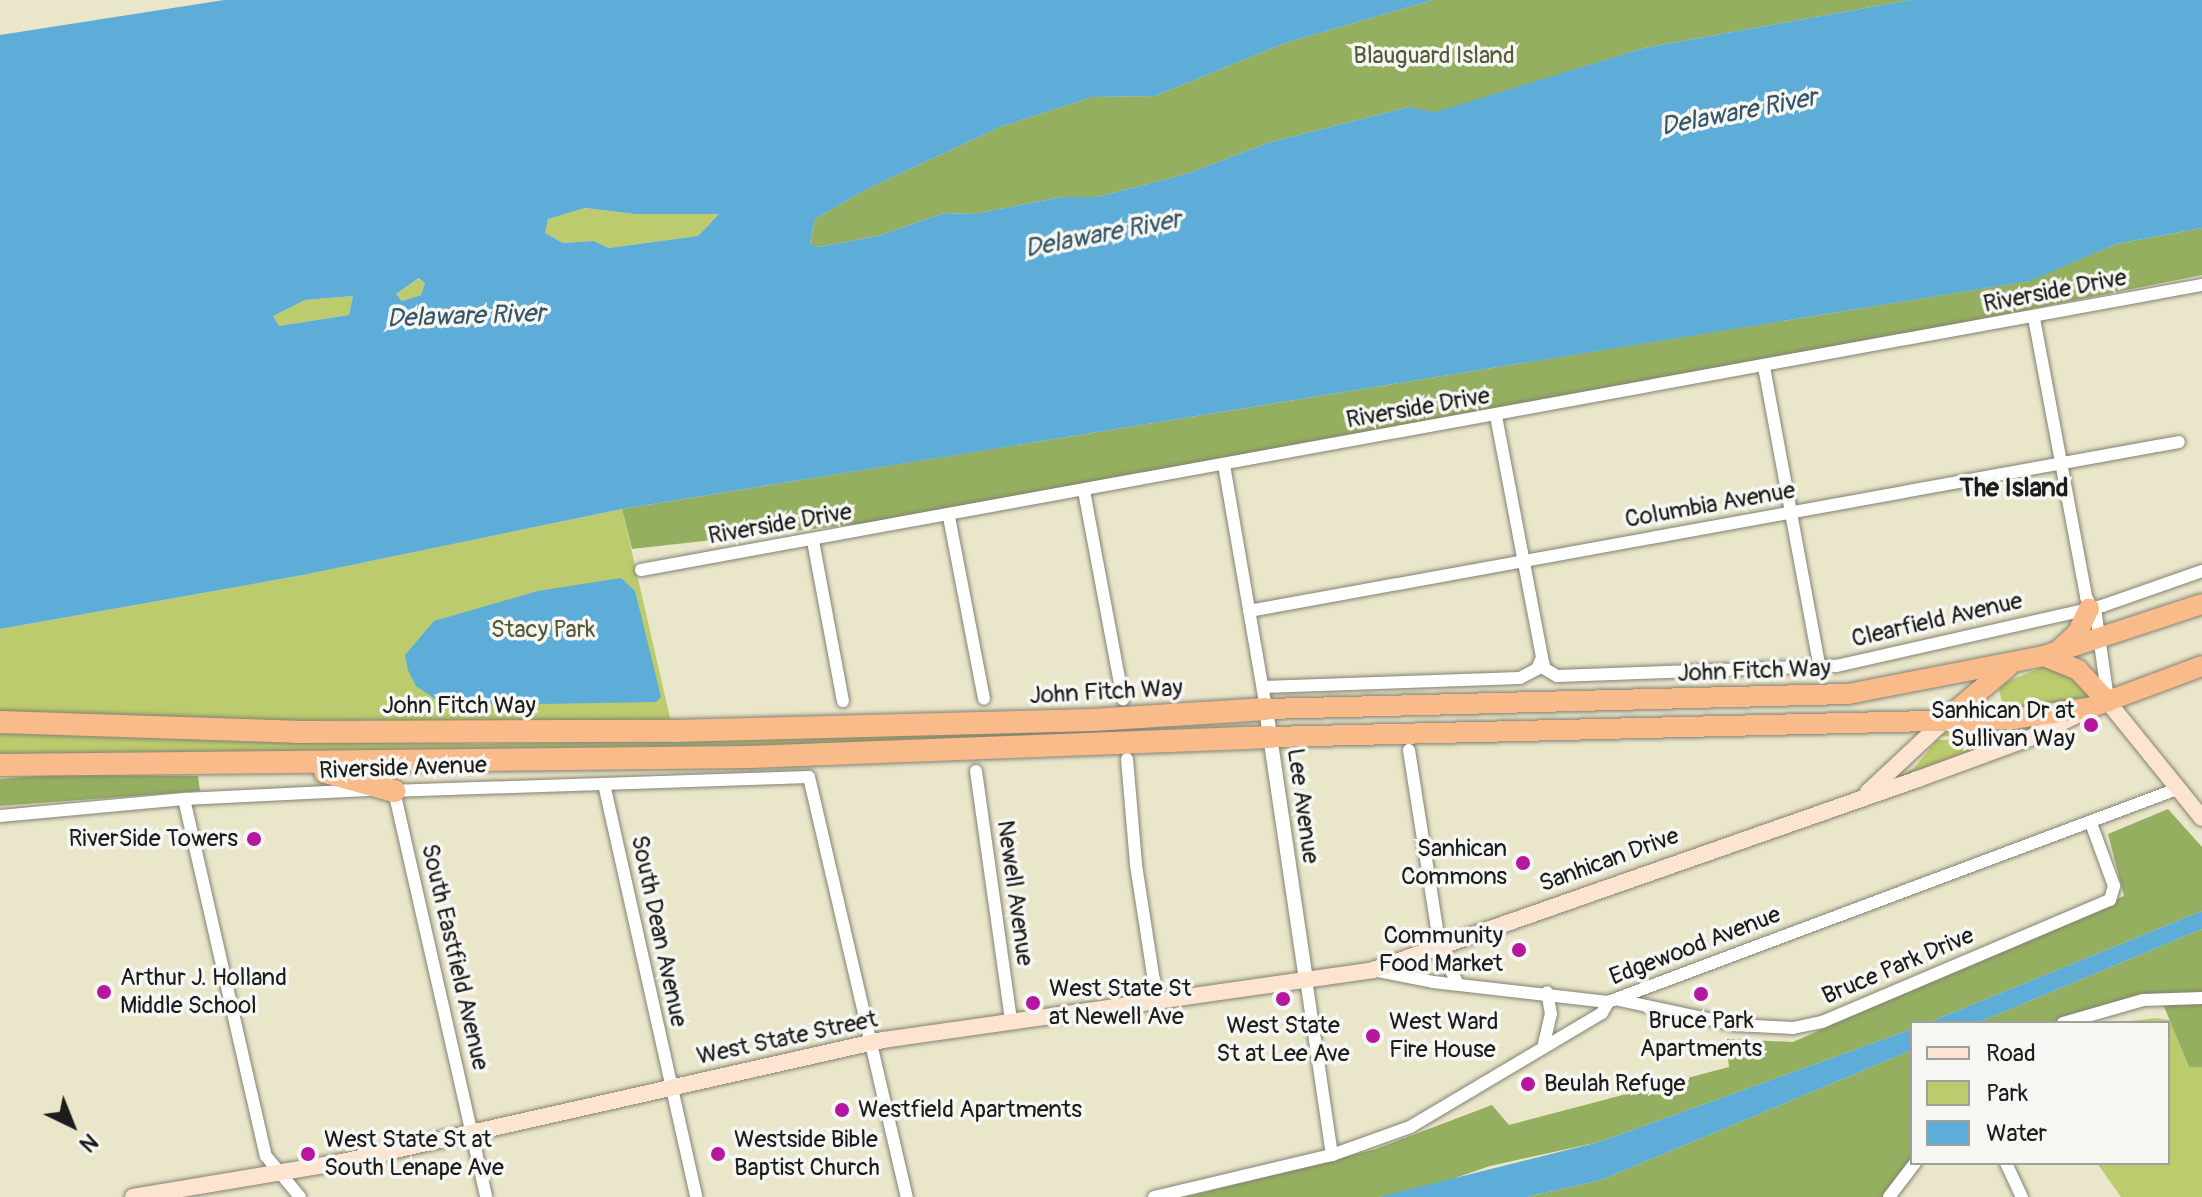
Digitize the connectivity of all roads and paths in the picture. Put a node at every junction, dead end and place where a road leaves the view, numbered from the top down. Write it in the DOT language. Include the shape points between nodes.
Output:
graph roads {
  1 [pos="2202,285"];
  2 [pos="2034,318"];
  3 [pos="1764,367"];
  4 [pos="1496,416"];
  5 [pos="2179,442"];
  6 [pos="2060,462"];
  7 [pos="1224,465"];
  8 [pos="1084,491"];
  9 [pos="1791,512"];
  10 [pos="949,517"];
  11 [pos="813,541"];
  12 [pos="1522,561"];
  13 [pos="641,570"];
  14 [pos="2202,571"];
  15 [pos="2202,604"];
  16 [pos="2089,608"];
  17 [pos="1249,611"];
  18 [pos="2099,641"];
  19 [pos="2050,654"];
  20 [pos="1542,658"];
  21 [pos="2019,661"];
  22 [pos="2202,666"];
  23 [pos="1820,668"];
  24 [pos="1989,680"];
  25 [pos="1264,698"];
  26 [pos="984,699"];
  27 [pos="1123,699"];
  28 [pos="843,701"];
  29 [pos="2100,705"];
  30 [pos="2012,719"];
  31 [pos="1945,720"];
  32 [pos="0,722"];
  33 [pos="1271,737"];
  34 [pos="1409,750"];
  35 [pos="1127,759"];
  36 [pos="233,762"];
  37 [pos="0,765"];
  38 [pos="976,771"];
  39 [pos="604,784"];
  40 [pos="2177,789"];
  41 [pos="394,791"];
  42 [pos="1861,798"];
  43 [pos="184,799"];
  44 [pos="0,816"];
  45 [pos="2202,818"];
  46 [pos="2091,823"];
  47 [pos="1440,949"];
  48 [pos="1373,970"];
  49 [pos="1306,979"];
  50 [pos="1456,981"];
  51 [pos="1547,992"];
  52 [pos="2202,998"];
  53 [pos="1157,1000"];
  54 [pos="1612,1001"];
  55 [pos="1011,1021"];
  56 [pos="2070,1021"];
  57 [pos="871,1043"];
  58 [pos="1543,1048"];
  59 [pos="671,1088"];
  60 [pos="472,1133"];
  61 [pos="1332,1155"];
  62 [pos="1913,1165"];
  63 [pos="2007,1165"];
  64 [pos="280,1174"];
  65 [pos="133,1197"];
  66 [pos="300,1197"];
  67 [pos="486,1197"];
  68 [pos="696,1197"];
  69 [pos="907,1197"];
  70 [pos="1154,1197"];
  71 [pos="1889,1197"];
  72 [pos="2022,1197"];
  1 -- 2 [label="street, Riverside Drive"];
  2 -- 3 [label="street, Riverside Drive"];
  2 -- 6 [label="street"];
  3 -- 4 [label="street, Riverside Drive"];
  3 -- 9 [label="street"];
  4 -- 7 [label="street, Riverside Drive"];
  4 -- 12 [label="street"];
  5 -- 6 [label="street, Columbia Avenue"];
  6 -- 9 [label="street, Columbia Avenue"];
  6 -- 16 [label="street"];
  7 -- 8 [label="street, Riverside Drive"];
  7 -- 17 [label="street, Lee Avenue"];
  8 -- 10 [label="street, Riverside Drive"];
  8 -- 27 [label="street"];
  9 -- 12 [label="street, Columbia Avenue"];
  9 -- 23 [label="street"];
  10 -- 11 [label="street, Riverside Drive"];
  10 -- 26 [label="street"];
  11 -- 13 [label="street, Riverside Drive"];
  11 -- 28 [label="street"];
  12 -- 17 [label="street, Columbia Avenue"];
  12 -- 20 [label="street"];
  14 -- 16 [label="street, Clearfield Avenue"];
  15 -- 18 [label="highway, John Fitch Way"];
  16 -- 18 [label="street" via="2096,615"];
  16 -- 19 [label="highway" via="2078,632"];
  16 -- 23 [label="street, Clearfield Avenue"];
  17 -- 25 [label="street, Lee Avenue"];
  18 -- 19 [label="highway, John Fitch Way"];
  18 -- 29 [label="street"];
  19 -- 21 [label="highway, John Fitch Way"];
  19 -- 29 [label="highway" via="2078,670"];
  20 -- 23 [label="street, Clearfield Avenue" via="1545,669 1557,676"];
  20 -- 25 [label="street" via="1531,674 1520,678"];
  21 -- 24 [label="highway"];
  21 -- 25 [label="highway, John Fitch Way" via="1833,695"];
  22 -- 29 [label="highway, Sanhican Drive"];
  24 -- 30 [label="highway" via="1996,707"];
  24 -- 31 [label="highway"];
  25 -- 32 [label="highway, John Fitch Way" via="1092,720 673,731 297,732"];
  25 -- 33 [label="street, Lee Avenue"];
  29 -- 30 [label="highway"];
  29 -- 40 [label="main road"];
  29 -- 42 [label="main road, Sanhican Drive" via="2030,738"];
  30 -- 31 [label="highway"];
  31 -- 33 [label="highway"];
  31 -- 42 [label="main road, Sanhican Drive"];
  33 -- 36 [label="highway" via="1010,751"];
  33 -- 49 [label="street, Lee Avenue"];
  34 -- 47 [label="street"];
  35 -- 53 [label="street" via="1136,865"];
  36 -- 37 [label="highway"];
  36 -- 41 [label="highway" via="342,773"];
  38 -- 55 [label="street, Newell Avenue"];
  39 -- 41 [label="street, Riverside Avenue"];
  39 -- 57 [label="street, Riverside Avenue" via="809,777"];
  39 -- 59 [label="street, South Dean Avenue"];
  40 -- 45 [label="main road"];
  40 -- 46 [label="street, Edgewood Avenue"];
  41 -- 43 [label="street, Riverside Avenue"];
  41 -- 60 [label="street, South Eastfield Avenue"];
  42 -- 47 [label="main road, Sanhican Drive"];
  43 -- 44 [label="street, Riverside Avenue"];
  43 -- 64 [label="street" via="263,1142"];
  46 -- 54 [label="street, Edgewood Avenue"];
  46 -- 54 [label="street, Bruce Park Drive" via="2114,886 2110,900 1822,1022 1793,1028 1736,1025"];
  47 -- 48 [label="main road, Sanhican Drive"];
  47 -- 50 [label="street"];
  48 -- 49 [label="main road, West State Street"];
  48 -- 50 [label="street, West State Street" via="1433,982"];
  49 -- 53 [label="main road, West State Street"];
  49 -- 61 [label="street, Lee Avenue"];
  50 -- 51 [label="street, West State Street"];
  51 -- 54 [label="street, West State Street"];
  51 -- 58 [label="street" via="1551,1014"];
  52 -- 56 [label="street" via="2143,1000"];
  53 -- 55 [label="main road, West State Street"];
  54 -- 58 [label="street, Edgewood Avenue" via="1602,1013"];
  55 -- 57 [label="main road, West State Street"];
  57 -- 59 [label="main road, West State Street"];
  57 -- 69 [label="street"];
  58 -- 61 [label="street, Edgewood Avenue" via="1432,1117"];
  59 -- 60 [label="main road, West State Street"];
  59 -- 68 [label="street, South Dean Avenue"];
  60 -- 64 [label="main road, West State Street"];
  60 -- 67 [label="street, South Eastfield Avenue"];
  61 -- 70 [label="street, Edgewood Avenue"];
  62 -- 71 [label="street"];
  63 -- 72 [label="street"];
  64 -- 65 [label="main road, West State Street"];
  64 -- 66 [label="street"];
}
